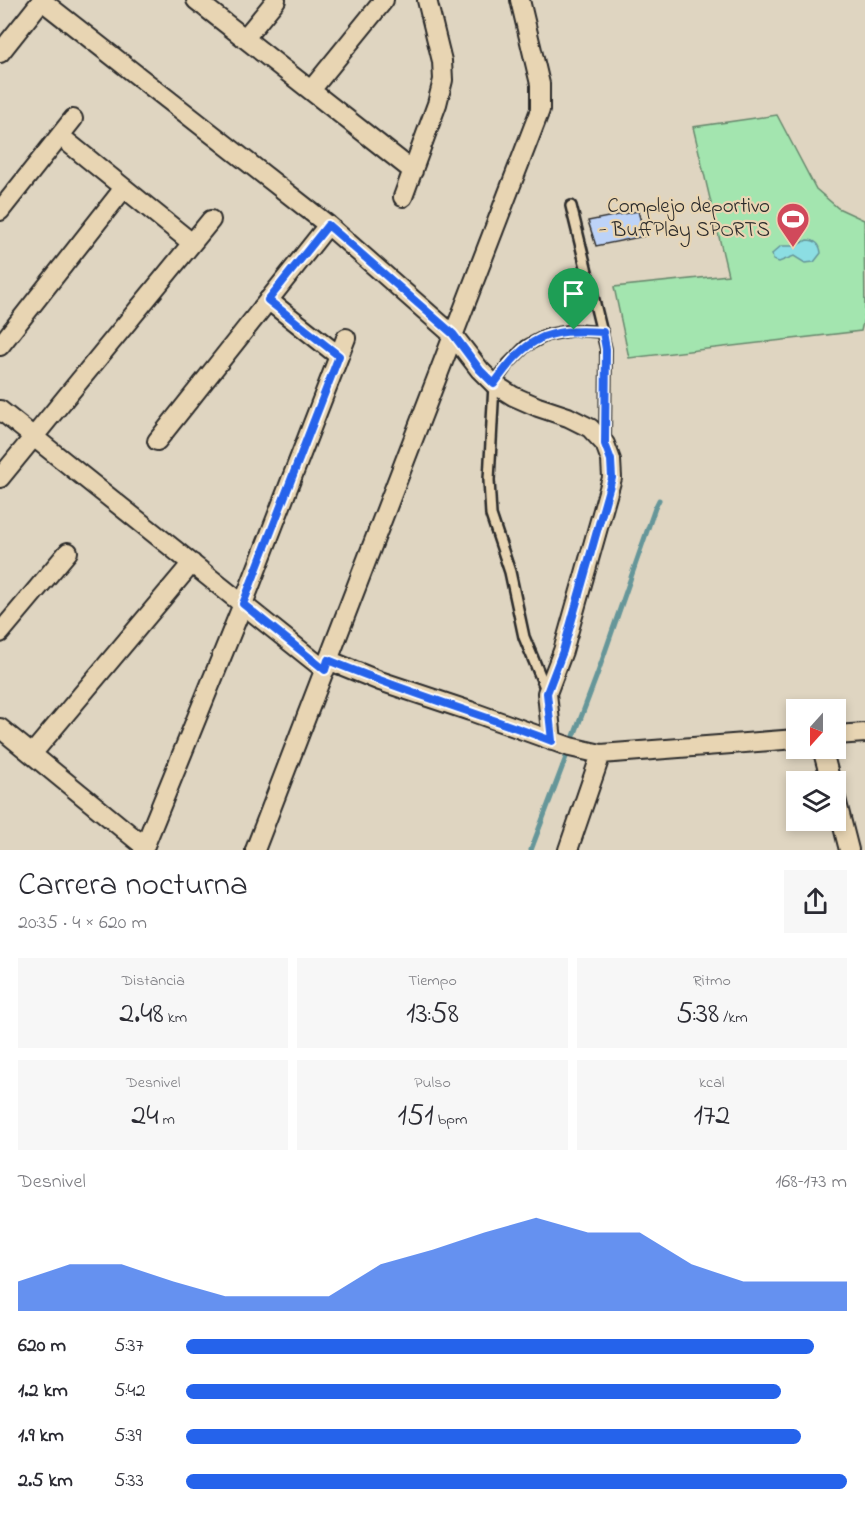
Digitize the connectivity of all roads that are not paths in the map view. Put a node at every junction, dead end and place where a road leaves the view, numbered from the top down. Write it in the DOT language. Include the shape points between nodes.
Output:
graph roads {
  1 [pos="42,0"];
  2 [pos="196,0"];
  3 [pos="276,0"];
  4 [pos="384,0"];
  5 [pos="427,0"];
  6 [pos="520,0"];
  7 [pos="245,38"];
  8 [pos="0,53"];
  9 [pos="311,90"];
  10 [pos="73,119"];
  11 [pos="60,136"];
  12 [pos="413,171"];
  13 [pos="124,188"];
  14 [pos="403,197"];
  15 [pos="571,206"];
  16 [pos="0,211"];
  17 [pos="211,220"];
  18 [pos="328,225"];
  19 [pos="192,243"];
  20 [pos="268,300"];
  21 [pos="603,332"];
  22 [pos="453,334"];
  23 [pos="346,338"];
  24 [pos="0,346"];
  25 [pos="339,356"];
  26 [pos="494,384"];
  27 [pos="0,410"];
  28 [pos="33,436"];
  29 [pos="158,441"];
  30 [pos="605,444"];
  31 [pos="0,478"];
  32 [pos="68,552"];
  33 [pos="192,563"];
  34 [pos="243,604"];
  35 [pos="0,633"];
  36 [pos="326,665"];
  37 [pos="547,693"];
  38 [pos="0,728"];
  39 [pos="865,733"];
  40 [pos="846,734"];
  41 [pos="786,739"];
  42 [pos="552,741"];
  43 [pos="32,754"];
  44 [pos="601,754"];
  45 [pos="844,831"];
  46 [pos="143,848"];
  47 [pos="255,850"];
  48 [pos="568,850"];
  49 [pos="849,850"];
  1 -- 8 [label="street"];
  1 -- 18 [label="street"];
  2 -- 7 [label="street"];
  3 -- 7 [label="street"];
  4 -- 9 [label="street"];
  5 -- 12 [label="street" via="443,80"];
  6 -- 22 [label="street" via="540,84 540,110"];
  7 -- 9 [label="street"];
  9 -- 12 [label="street"];
  10 -- 11 [label="street"];
  11 -- 13 [label="street"];
  11 -- 16 [label="street"];
  12 -- 14 [label="street"];
  13 -- 19 [label="street"];
  13 -- 24 [label="street"];
  15 -- 21 [label="lane"];
  17 -- 19 [label="street"];
  18 -- 20 [label="street"];
  18 -- 22 [label="street"];
  19 -- 28 [label="street"];
  20 -- 25 [label="street"];
  20 -- 29 [label="street"];
  21 -- 26 [label="lane" via="574,330 547,335 526,346"];
  21 -- 30 [label="lane"];
  22 -- 26 [label="street"];
  22 -- 36 [label="street"];
  23 -- 25 [label="street"];
  25 -- 34 [label="street"];
  26 -- 30 [label="street" via="529,404 590,428"];
  26 -- 37 [label="lane" via="491,515 508,564 524,637"];
  27 -- 28 [label="street"];
  28 -- 31 [label="street"];
  28 -- 33 [label="street"];
  30 -- 37 [label="street" via="611,460 610,489"];
  32 -- 35 [label="street"];
  33 -- 34 [label="street"];
  33 -- 43 [label="street"];
  34 -- 36 [label="street"];
  34 -- 46 [label="street"];
  36 -- 42 [label="street"];
  36 -- 47 [label="street"];
  37 -- 42 [label="street"];
  38 -- 43 [label="street"];
  39 -- 40 [label="street"];
  41 -- 44 [label="street"];
  42 -- 44 [label="street"];
  43 -- 46 [label="street"];
  44 -- 48 [label="street"];
  45 -- 49 [label="street"];
}
